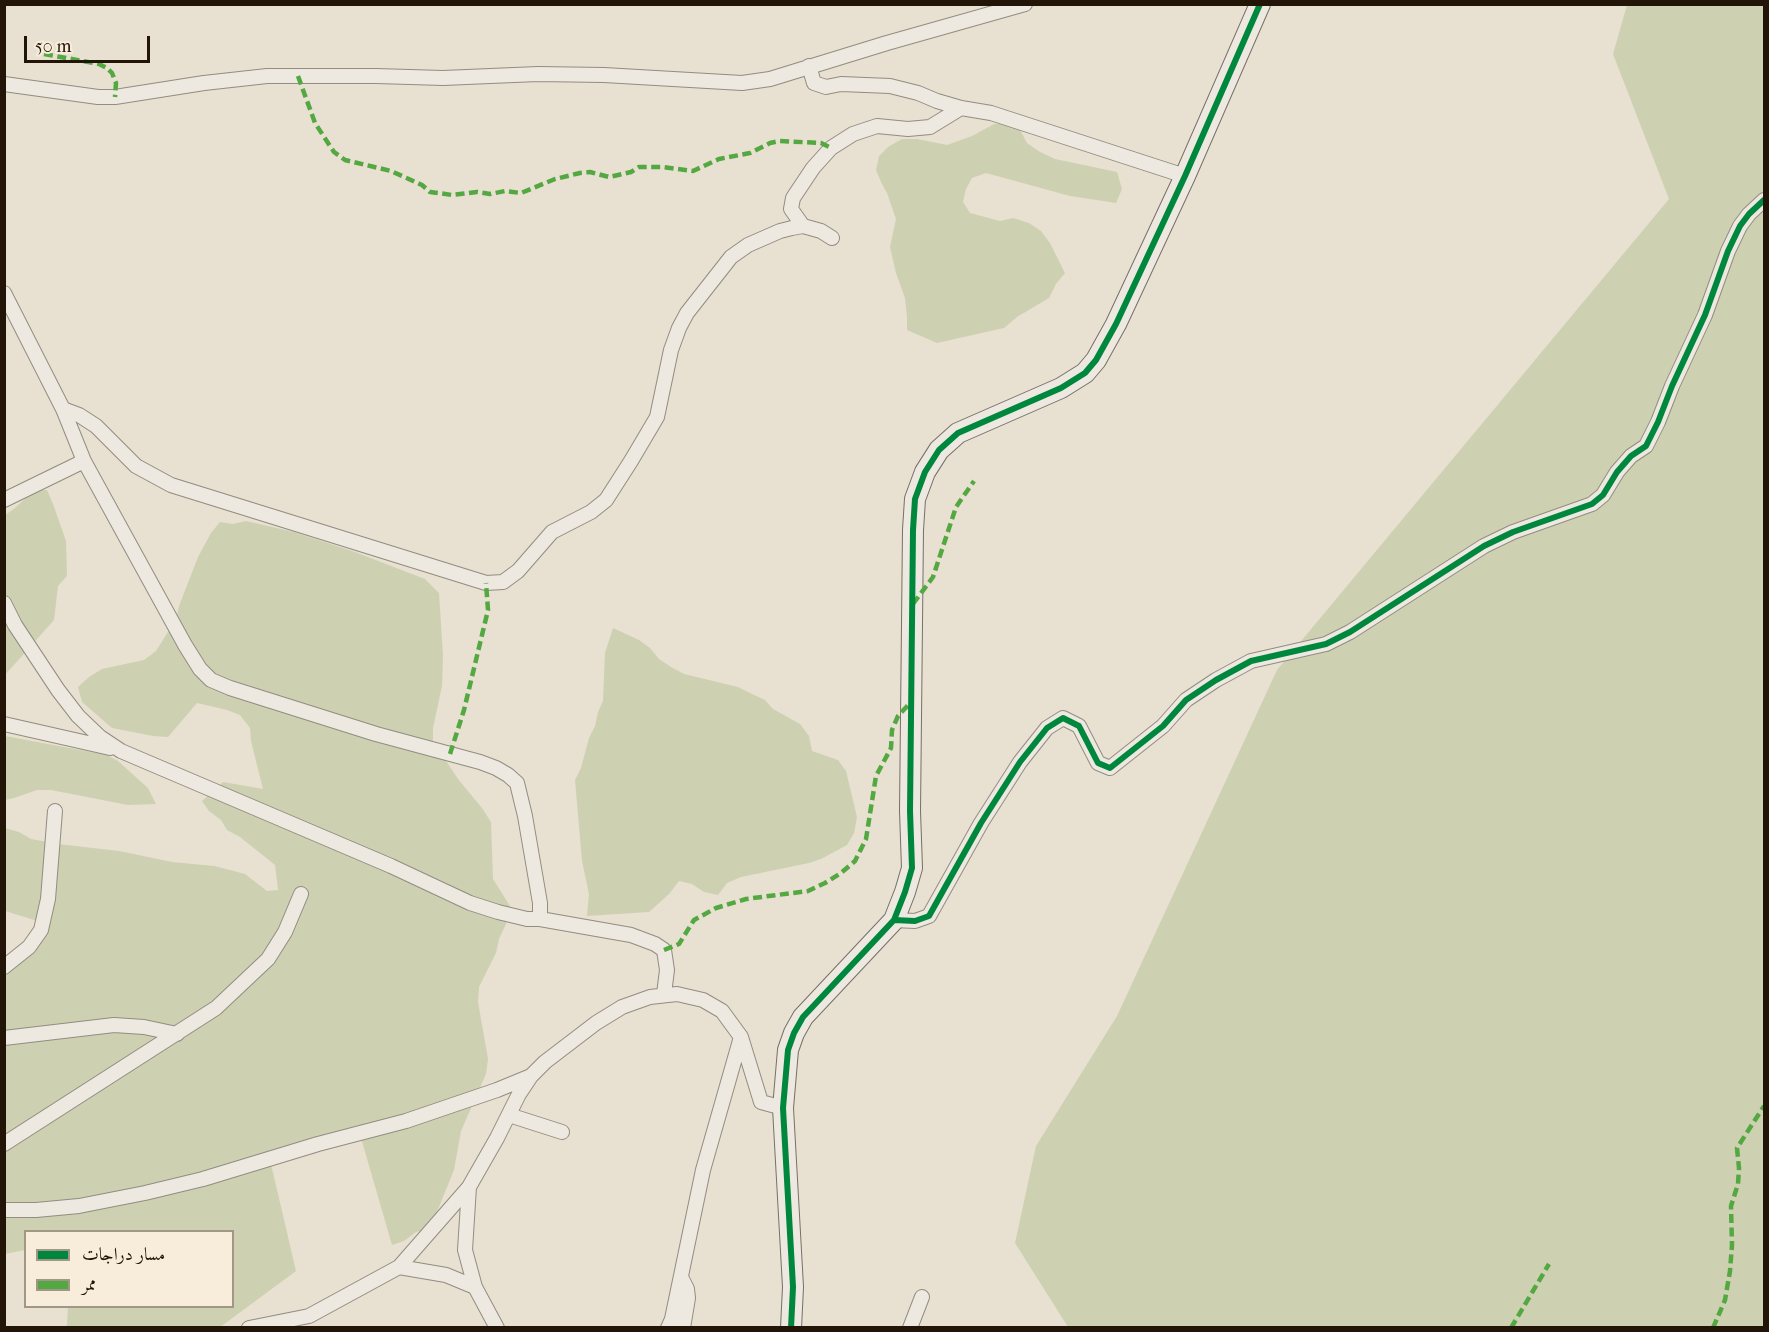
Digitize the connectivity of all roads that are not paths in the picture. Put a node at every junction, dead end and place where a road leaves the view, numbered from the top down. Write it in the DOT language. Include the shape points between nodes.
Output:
graph roads {
  1 [pos="1025,4"];
  2 [pos="1260,4"];
  3 [pos="809,66"];
  4 [pos="4,84"];
  5 [pos="961,108"];
  6 [pos="1185,176"];
  7 [pos="1764,200"];
  8 [pos="803,226"];
  9 [pos="832,238"];
  10 [pos="4,293"];
  11 [pos="63,409"];
  12 [pos="84,461"];
  13 [pos="4,500"];
  14 [pos="4,603"];
  15 [pos="4,724"];
  16 [pos="121,751"];
  17 [pos="56,811"];
  18 [pos="301,894"];
  19 [pos="540,919"];
  20 [pos="894,920"];
  21 [pos="4,967"];
  22 [pos="664,994"];
  23 [pos="177,1034"];
  24 [pos="741,1037"];
  25 [pos="4,1038"];
  26 [pos="531,1076"];
  27 [pos="783,1108"];
  28 [pos="509,1115"];
  29 [pos="562,1132"];
  30 [pos="4,1144"];
  31 [pos="469,1187"];
  32 [pos="4,1210"];
  33 [pos="399,1267"];
  34 [pos="681,1277"];
  35 [pos="476,1287"];
  36 [pos="922,1297"];
  37 [pos="305,1322"];
  38 [pos="249,1328"];
  39 [pos="497,1328"];
  40 [pos="668,1328"];
  41 [pos="683,1328"];
  42 [pos="791,1328"];
  43 [pos="910,1328"];
  1 -- 3 [label="street"];
  2 -- 6 [label="street"];
  3 -- 4 [label="street" via="770,79 742,82 538,74 443,78 267,76 115,97"];
  3 -- 5 [label="street" via="814,83 826,87 890,86"];
  5 -- 6 [label="street" via="991,113"];
  5 -- 8 [label="street" via="930,127 877,126 853,134 831,148 793,198 791,209"];
  6 -- 20 [label="street" via="1116,324 1085,373 1061,388 958,433 939,450 925,472 915,499 913,530 912,868"];
  7 -- 20 [label="street" via="1740,226 1728,251 1705,315 1646,446 1631,456 1592,504 1484,546 1326,644 1251,661 1216,680 1186,700 1163,726 1110,768 1098,763 1079,726 1063,718 1047,729 1020,762 929,916 915,921"];
  8 -- 9 [label="street"];
  8 -- 11 [label="street" via="780,231 730,257 679,328 657,417 606,500 552,532 518,571 503,582 486,583 171,485 136,466 96,426"];
  10 -- 11 [label="street"];
  11 -- 12 [label="street"];
  12 -- 13 [label="street"];
  12 -- 19 [label="street" via="185,645 211,680 376,734 480,762 517,783 537,879"];
  14 -- 16 [label="street" via="78,716"];
  15 -- 16 [label="street"];
  16 -- 19 [label="street" via="470,903"];
  17 -- 21 [label="street" via="48,899 41,930 29,947"];
  18 -- 23 [label="street" via="268,959 216,1008"];
  19 -- 22 [label="street" via="631,935 655,944 664,950"];
  20 -- 27 [label="street" via="803,1017 788,1050"];
  22 -- 24 [label="street" via="703,1000 722,1011"];
  22 -- 26 [label="street" via="622,1007 596,1023"];
  23 -- 25 [label="street" via="114,1025"];
  23 -- 30 [label="street"];
  24 -- 27 [label="street" via="761,1102"];
  24 -- 34 [label="street" via="703,1170"];
  26 -- 28 [label="street"];
  26 -- 32 [label="street" via="406,1121 145,1194 79,1206"];
  27 -- 42 [label="street" via="793,1287"];
  28 -- 29 [label="street"];
  28 -- 31 [label="street"];
  31 -- 33 [label="street"];
  31 -- 35 [label="street" via="465,1250"];
  33 -- 35 [label="street" via="446,1275"];
  33 -- 37 [label="street"];
  34 -- 40 [label="street"];
  34 -- 41 [label="street" via="688,1298"];
  35 -- 39 [label="street"];
  36 -- 43 [label="street"];
  37 -- 38 [label="street"];
}
